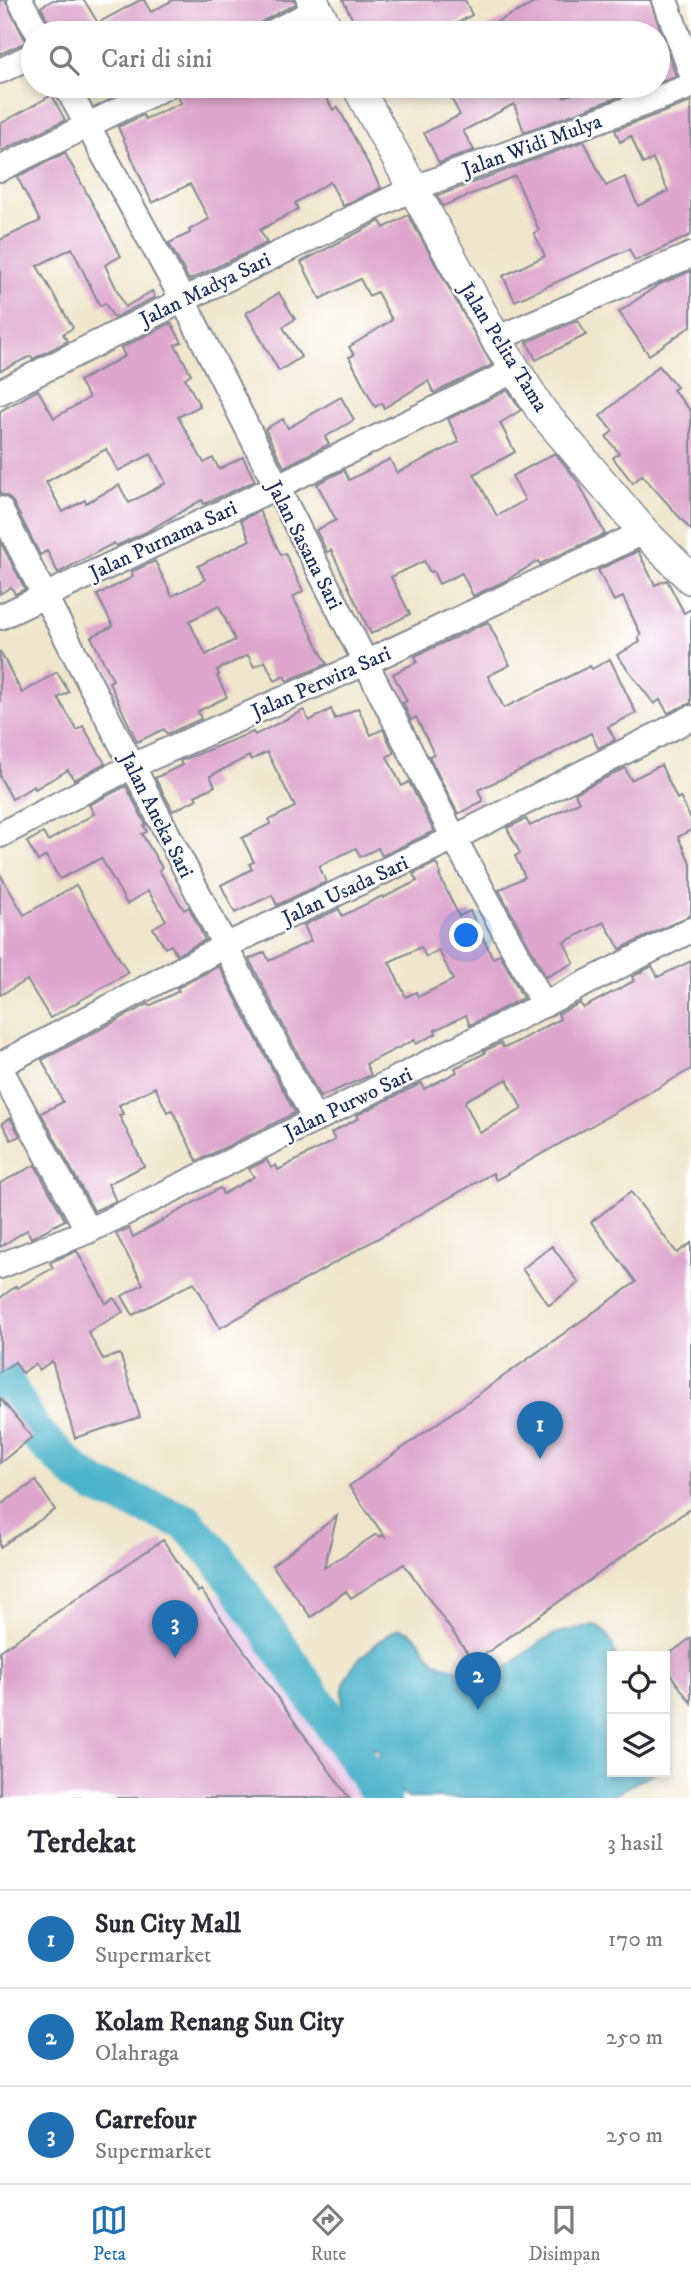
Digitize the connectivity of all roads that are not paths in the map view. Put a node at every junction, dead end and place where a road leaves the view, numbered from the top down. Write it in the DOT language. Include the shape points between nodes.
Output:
graph roads {
  1 [pos="20,0"];
  2 [pos="665,0"];
  3 [pos="320,14"];
  4 [pos="31,21"];
  5 [pos="302,21"];
  6 [pos="21,61"];
  7 [pos="0,71"];
  8 [pos="691,72"];
  9 [pos="691,86"];
  10 [pos="670,94"];
  11 [pos="72,98"];
  12 [pos="144,98"];
  13 [pos="363,98"];
  14 [pos="658,98"];
  15 [pos="87,127"];
  16 [pos="0,169"];
  17 [pos="412,189"];
  18 [pos="691,255"];
  19 [pos="183,300"];
  20 [pos="496,340"];
  21 [pos="515,370"];
  22 [pos="0,392"];
  23 [pos="275,487"];
  24 [pos="0,509"];
  25 [pos="644,532"];
  26 [pos="691,579"];
  27 [pos="44,595"];
  28 [pos="0,617"];
  29 [pos="365,663"];
  30 [pos="691,718"];
  31 [pos="132,766"];
  32 [pos="0,835"];
  33 [pos="454,838"];
  34 [pos="691,930"];
  35 [pos="225,946"];
  36 [pos="544,1005"];
  37 [pos="0,1067"];
  38 [pos="316,1120"];
  39 [pos="88,1231"];
  40 [pos="0,1266"];
  1 -- 4 [label="street"];
  2 -- 8 [label="street"];
  3 -- 5 [label="street"];
  6 -- 7 [label="street"];
  9 -- 10 [label="street, Jalan Widi Mulya"];
  11 -- 15 [label="street, Jalan Sasana Sari"];
  12 -- 15 [label="street"];
  13 -- 17 [label="street, Jalan Pelita Tama"];
  14 -- 17 [label="street, Jalan Widi Mulya"];
  15 -- 16 [label="street"];
  15 -- 19 [label="street, Jalan Sasana Sari"];
  17 -- 19 [label="street, Jalan Madya Sari"];
  17 -- 20 [label="street, Jalan Pelita Tama"];
  18 -- 20 [label="street"];
  19 -- 22 [label="street, Jalan Madya Sari"];
  19 -- 23 [label="street, Jalan Sasana Sari"];
  20 -- 21 [label="street, Jalan Pelita Tama"];
  21 -- 23 [label="street, Jalan Purnama Sari"];
  21 -- 25 [label="street, Jalan Pelita Tama" via="541,410"];
  23 -- 27 [label="street, Jalan Purnama Sari"];
  23 -- 29 [label="street, Jalan Sasana Sari"];
  24 -- 27 [label="street, Jalan Aneka Sari"];
  25 -- 26 [label="street, Jalan Pelita Tama"];
  25 -- 29 [label="street, Jalan Perwira Sari"];
  27 -- 28 [label="street, Jalan Purnama Sari"];
  27 -- 31 [label="street, Jalan Aneka Sari"];
  29 -- 31 [label="street, Jalan Perwira Sari"];
  29 -- 33 [label="street, Jalan Sasana Sari"];
  30 -- 33 [label="street, Jalan Usada Sari"];
  31 -- 32 [label="street, Jalan Perwira Sari"];
  31 -- 35 [label="street, Jalan Aneka Sari"];
  33 -- 35 [label="street, Jalan Usada Sari"];
  33 -- 36 [label="street, Jalan Sasana Sari"];
  34 -- 36 [label="street, Jalan Purwo Sari"];
  35 -- 37 [label="street, Jalan Usada Sari"];
  35 -- 38 [label="street, Jalan Aneka Sari"];
  36 -- 38 [label="street, Jalan Purwo Sari"];
  37 -- 39 [label="street"];
  38 -- 39 [label="street, Jalan Purwo Sari"];
  39 -- 40 [label="street, Jalan Purwo Sari"];
}
